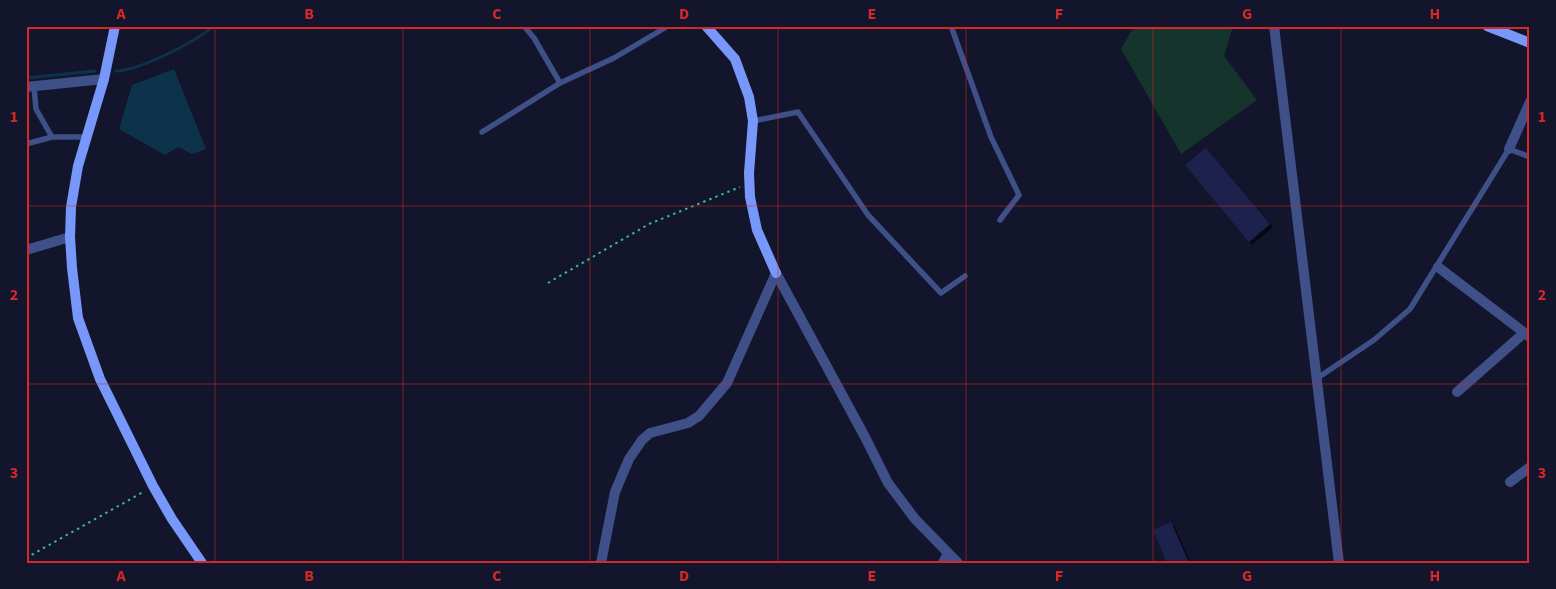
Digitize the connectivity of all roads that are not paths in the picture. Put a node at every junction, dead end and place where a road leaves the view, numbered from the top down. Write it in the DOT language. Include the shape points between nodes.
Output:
graph roads {
  1 [pos="115,26"];
  2 [pos="524,26"];
  3 [pos="668,26"];
  4 [pos="706,26"];
  5 [pos="951,26"];
  6 [pos="1274,26"];
  7 [pos="1487,26"];
  8 [pos="1530,43"];
  9 [pos="104,79"];
  10 [pos="560,84"];
  11 [pos="30,87"];
  12 [pos="1530,102"];
  13 [pos="753,121"];
  14 [pos="482,132"];
  15 [pos="52,137"];
  16 [pos="85,137"];
  17 [pos="26,144"];
  18 [pos="1509,149"];
  19 [pos="1530,157"];
  20 [pos="1000,220"];
  21 [pos="70,237"];
  22 [pos="26,250"];
  23 [pos="1438,267"];
  24 [pos="776,273"];
  25 [pos="965,276"];
  26 [pos="1527,335"];
  27 [pos="1316,379"];
  28 [pos="1457,392"];
  29 [pos="1530,467"];
  30 [pos="1510,482"];
  31 [pos="948,553"];
  32 [pos="202,563"];
  33 [pos="601,563"];
  34 [pos="943,563"];
  35 [pos="958,563"];
  36 [pos="1339,563"];
  1 -- 9 [label="street"];
  2 -- 10 [label="lane"];
  3 -- 10 [label="lane" via="614,58"];
  4 -- 13 [label="street" via="735,60 749,97"];
  5 -- 20 [label="lane" via="991,137 1019,195"];
  6 -- 27 [label="street"];
  7 -- 8 [label="street"];
  9 -- 11 [label="street"];
  9 -- 16 [label="street"];
  10 -- 14 [label="lane"];
  11 -- 15 [label="lane" via="36,109"];
  12 -- 18 [label="street"];
  13 -- 24 [label="street" via="750,197 757,230"];
  13 -- 25 [label="lane" via="798,112 868,216 941,293"];
  15 -- 16 [label="lane"];
  15 -- 17 [label="lane"];
  16 -- 21 [label="street" via="74,183"];
  18 -- 19 [label="lane"];
  18 -- 23 [label="lane"];
  21 -- 22 [label="street"];
  21 -- 32 [label="street" via="78,318 100,379 153,486"];
  23 -- 26 [label="street"];
  23 -- 27 [label="lane" via="1410,309 1374,340"];
  24 -- 31 [label="street" via="888,483 915,519"];
  24 -- 33 [label="street" via="727,383 699,416 688,423 650,433 629,459 615,492"];
  26 -- 28 [label="street"];
  27 -- 36 [label="street"];
  29 -- 30 [label="street"];
  31 -- 34 [label="street"];
  31 -- 35 [label="street"];
}
